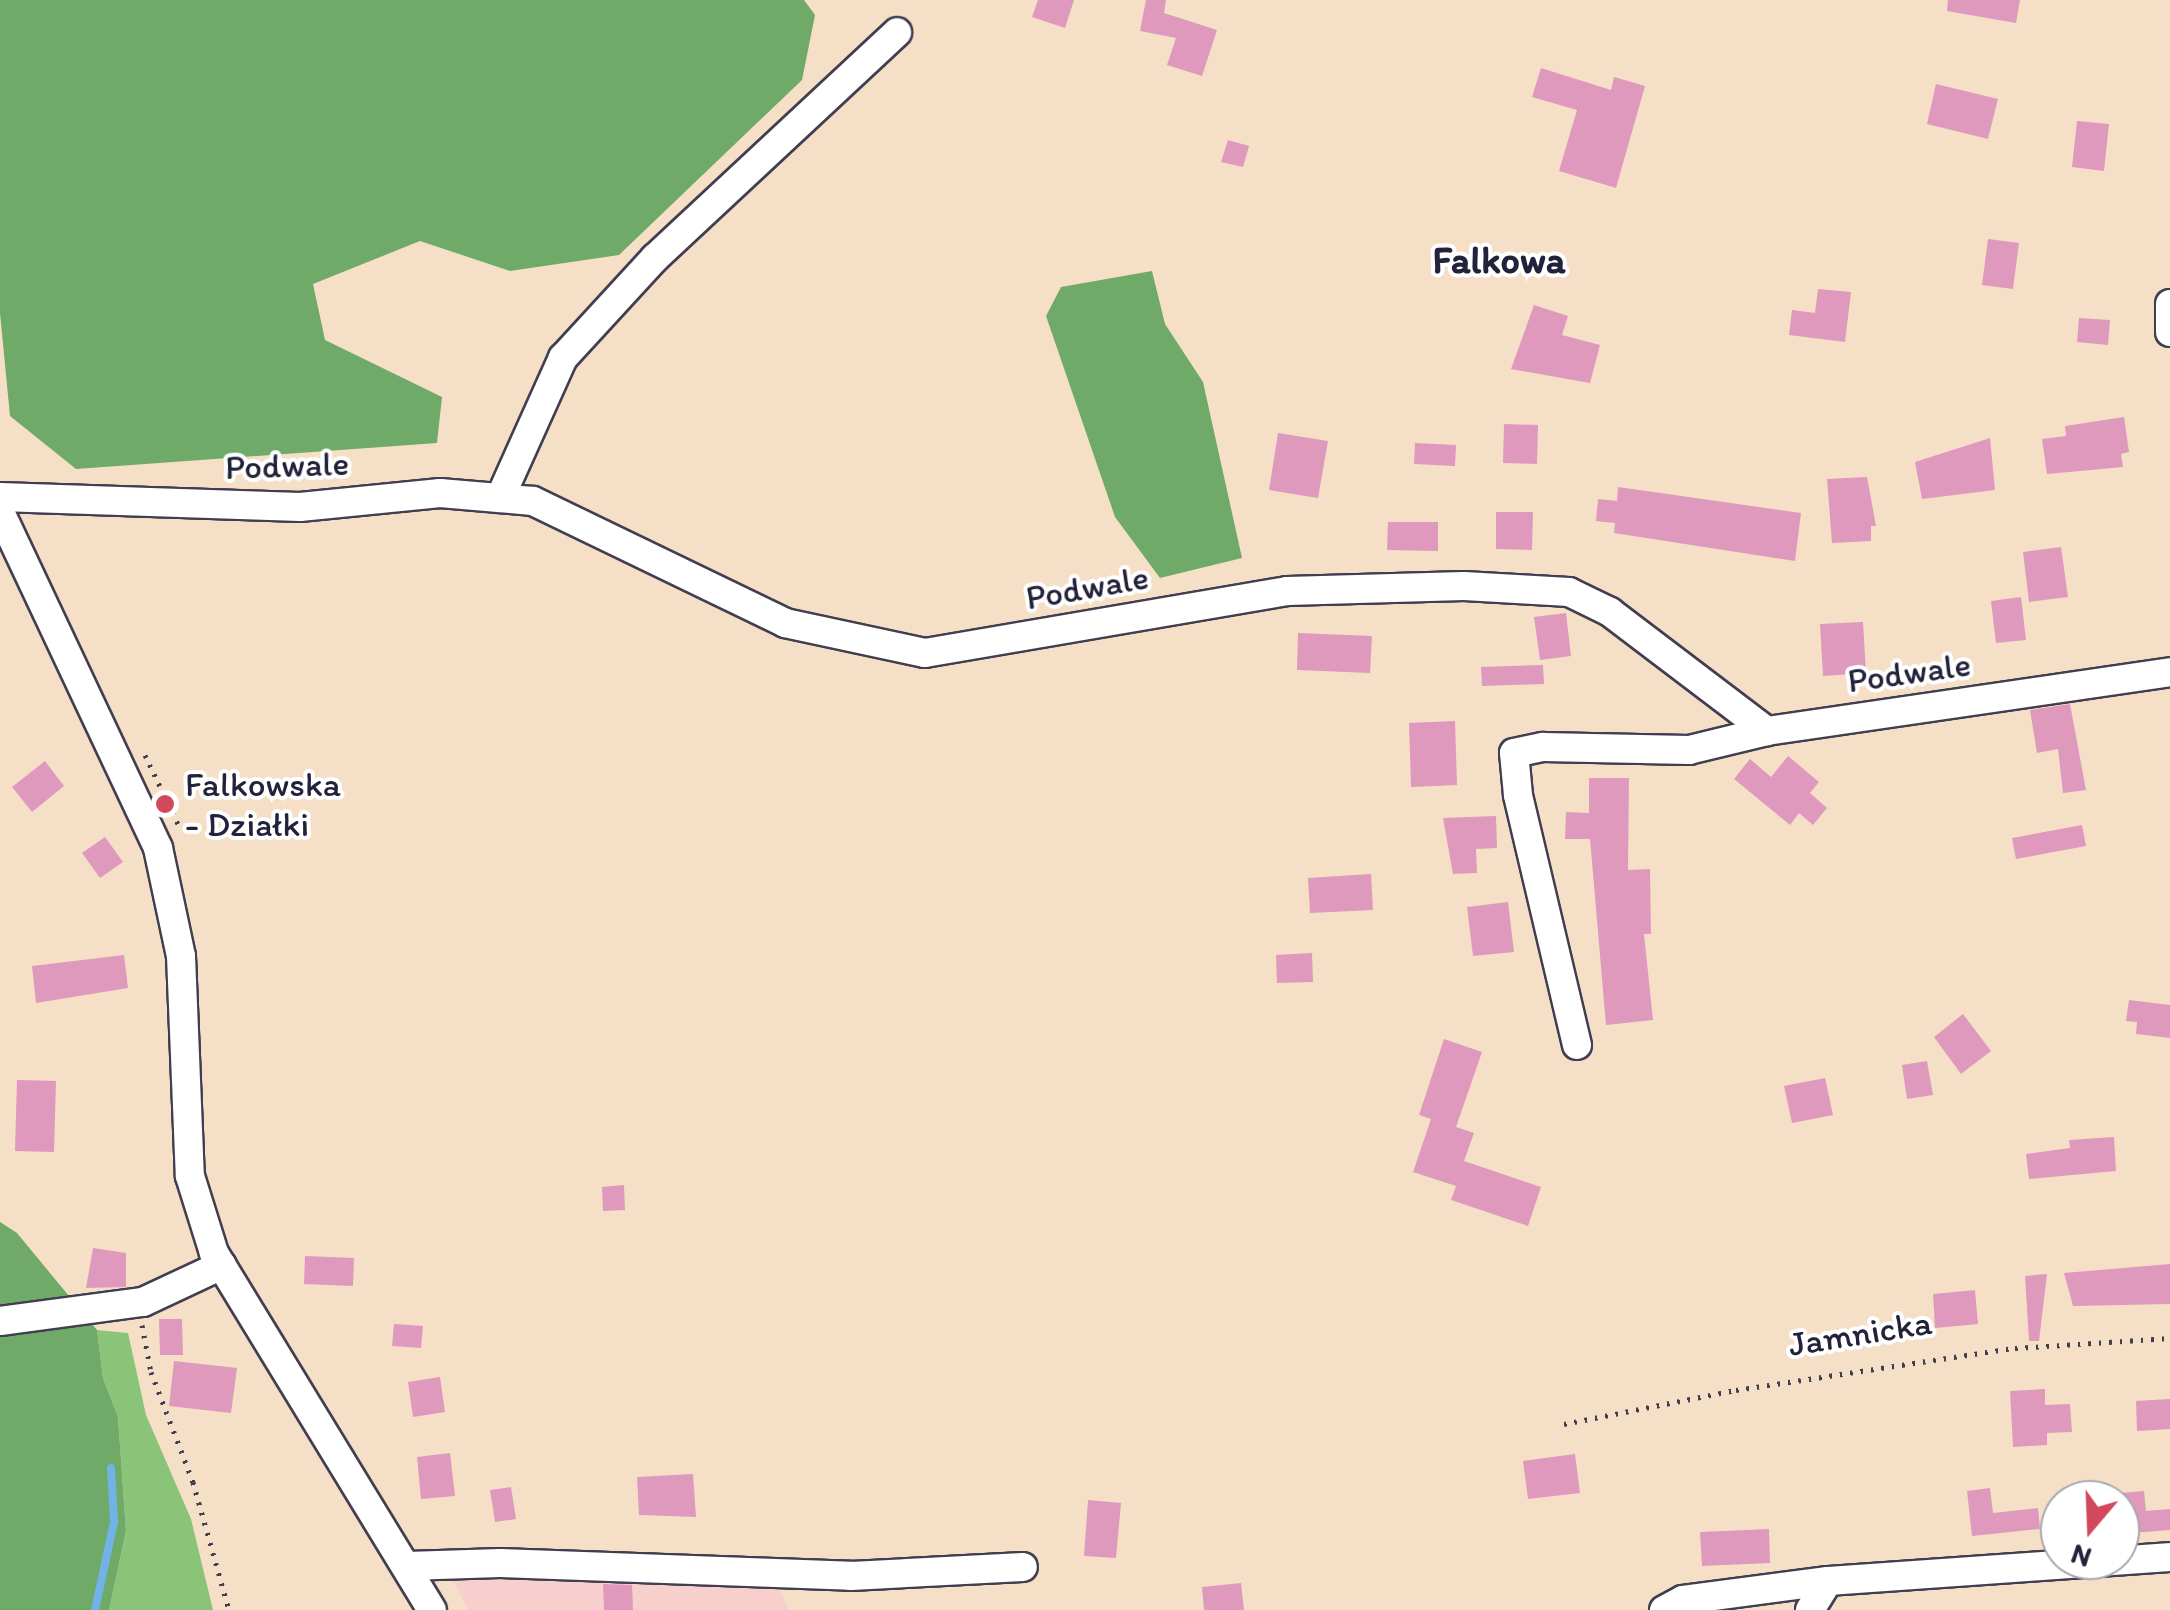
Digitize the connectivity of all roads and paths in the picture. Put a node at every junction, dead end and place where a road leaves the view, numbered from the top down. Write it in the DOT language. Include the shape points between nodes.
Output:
graph roads {
  1 [pos="897,32"];
  2 [pos="2170,304"];
  3 [pos="2170,332"];
  4 [pos="0,497"];
  5 [pos="500,498"];
  6 [pos="0,512"];
  7 [pos="2170,672"];
  8 [pos="1767,731"];
  9 [pos="1577,1045"];
  10 [pos="222,1264"];
  11 [pos="142,1302"];
  12 [pos="0,1321"];
  13 [pos="2170,1338"];
  14 [pos="1564,1424"];
  15 [pos="2170,1558"];
  16 [pos="406,1566"];
  17 [pos="1022,1567"];
  18 [pos="1828,1581"];
  19 [pos="229,1610"];
  20 [pos="432,1610"];
  21 [pos="1664,1610"];
  22 [pos="1810,1610"];
  1 -- 5 [label="street" via="697,216 559,365"];
  2 -- 3 [label="street"];
  4 -- 5 [label="street, Podwale" via="300,507 440,492"];
  5 -- 8 [label="street, Podwale" via="533,501 785,622 925,654 1287,591 1464,586 1569,592 1610,612"];
  6 -- 10 [label="street" via="158,848 181,956 190,1176"];
  7 -- 8 [label="street, Podwale"];
  8 -- 9 [label="street" via="1688,750 1543,747 1514,753"];
  10 -- 11 [label="street"];
  10 -- 16 [label="street"];
  11 -- 12 [label="street"];
  11 -- 19 [label="path" via="151,1372 194,1482"];
  13 -- 14 [label="path, Jamnicka" via="1957,1356"];
  15 -- 18 [label="street"];
  16 -- 17 [label="street" via="500,1563 851,1576"];
  16 -- 20 [label="street"];
  18 -- 21 [label="street" via="1682,1600"];
  18 -- 22 [label="street"];
}
